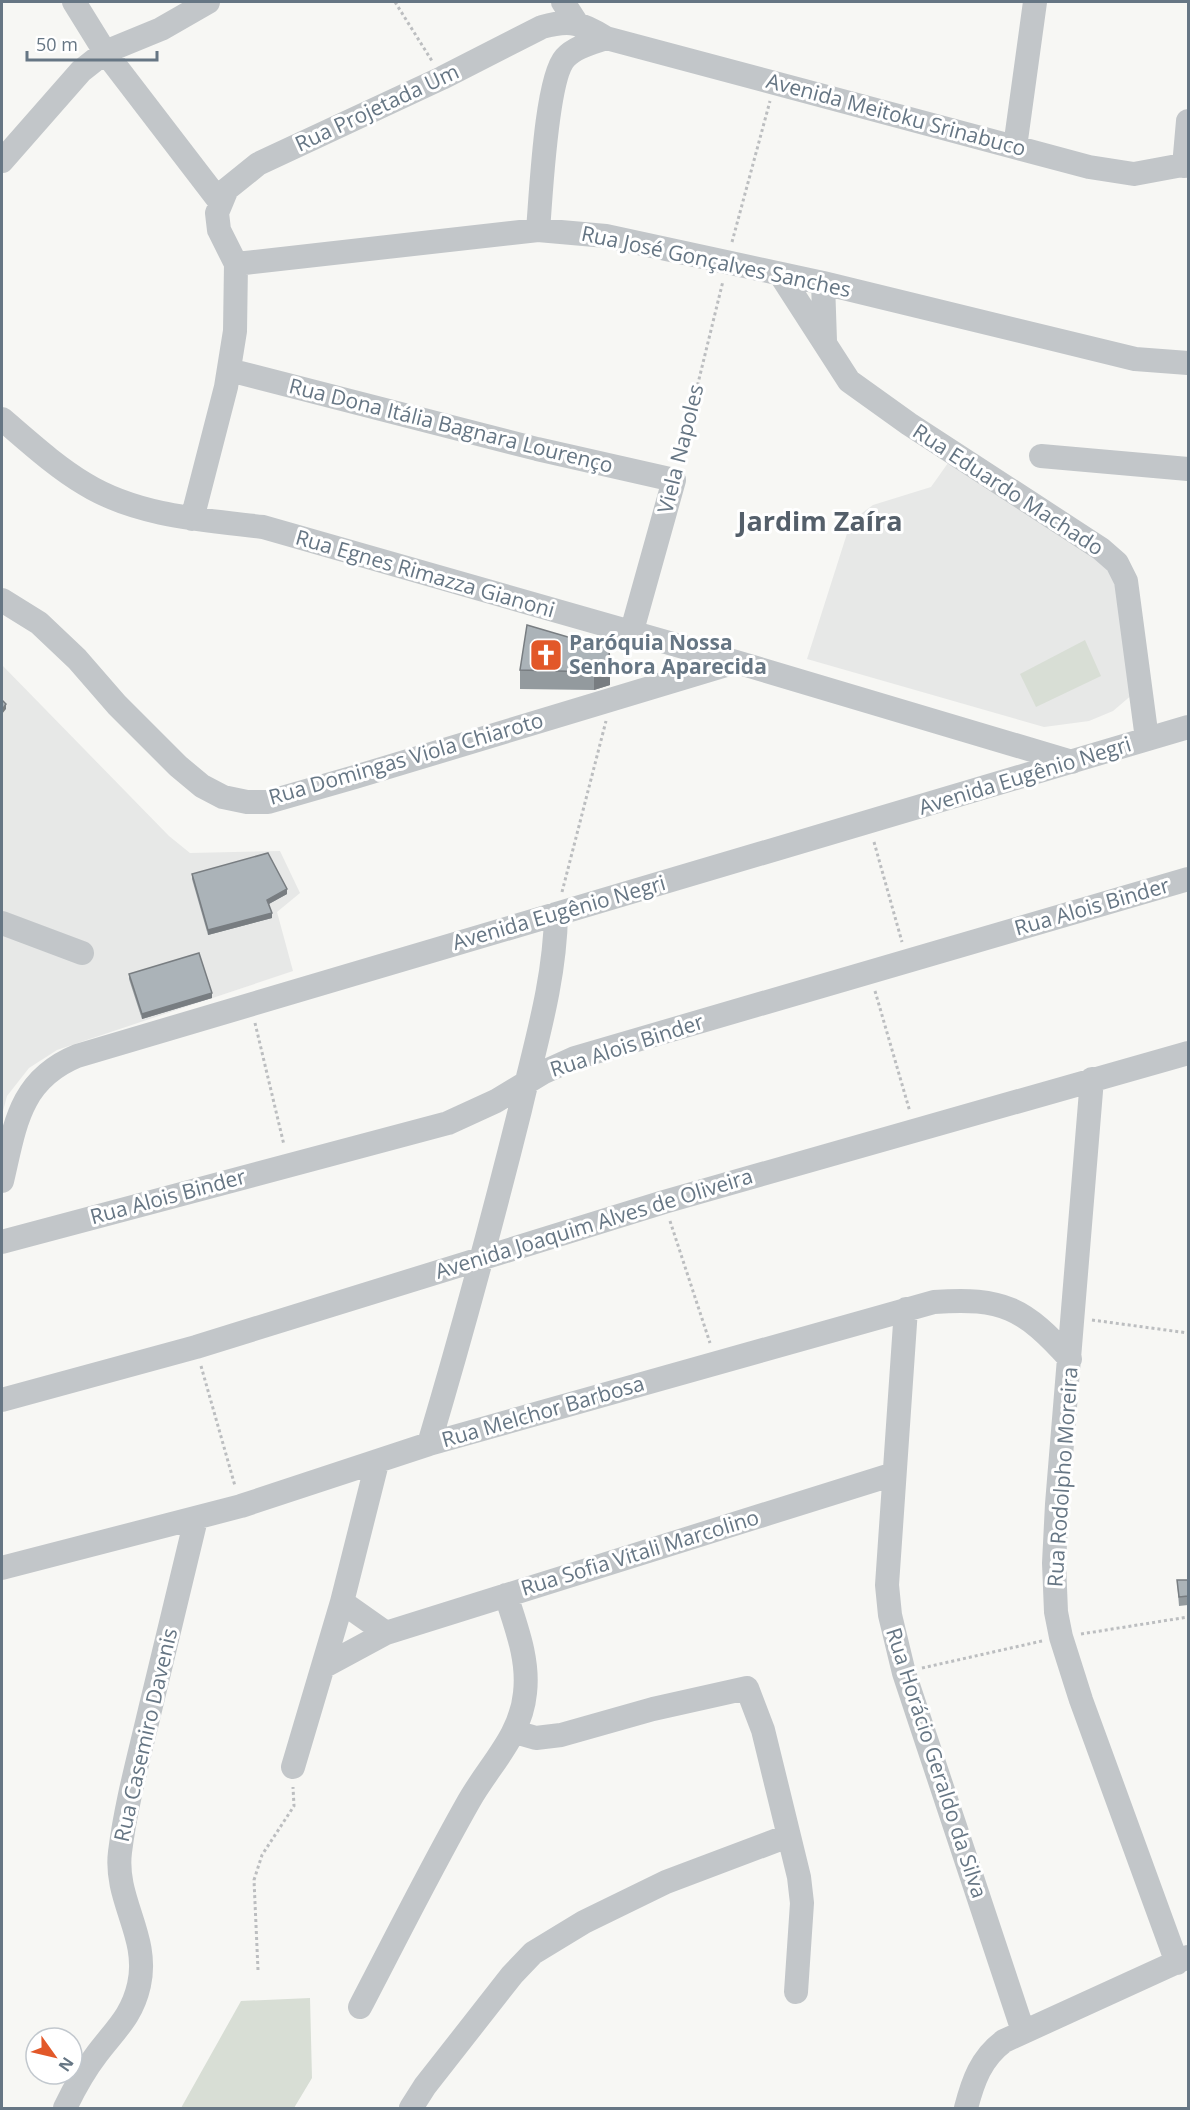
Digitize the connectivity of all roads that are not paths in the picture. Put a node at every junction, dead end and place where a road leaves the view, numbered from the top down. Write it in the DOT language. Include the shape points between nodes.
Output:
graph roads {
  1 [pos="74,2"];
  2 [pos="208,2"];
  3 [pos="563,2"];
  4 [pos="1035,2"];
  5 [pos="576,22"];
  6 [pos="606,38"];
  7 [pos="105,52"];
  8 [pos="1188,121"];
  9 [pos="1015,147"];
  10 [pos="2,161"];
  11 [pos="1186,165"];
  12 [pos="220,202"];
  13 [pos="538,230"];
  14 [pos="236,264"];
  15 [pos="780,274"];
  16 [pos="823,283"];
  17 [pos="825,341"];
  18 [pos="1188,363"];
  19 [pos="229,370"];
  20 [pos="2,419"];
  21 [pos="1041,456"];
  22 [pos="1188,469"];
  23 [pos="674,480"];
  24 [pos="192,519"];
  25 [pos="2,600"];
  26 [pos="631,634"];
  27 [pos="736,662"];
  28 [pos="1188,728"];
  29 [pos="1148,740"];
  30 [pos="1072,762"];
  31 [pos="1188,879"];
  32 [pos="556,914"];
  33 [pos="2,923"];
  34 [pos="82,953"];
  35 [pos="1188,1053"];
  36 [pos="1092,1079"];
  37 [pos="526,1083"];
  38 [pos="2,1180"];
  39 [pos="2,1242"];
  40 [pos="484,1257"];
  41 [pos="906,1309"];
  42 [pos="1070,1359"];
  43 [pos="2,1400"];
  44 [pos="429,1444"];
  45 [pos="377,1463"];
  46 [pos="894,1474"];
  47 [pos="196,1519"];
  48 [pos="2,1568"];
  49 [pos="506,1595"];
  50 [pos="342,1602"];
  51 [pos="386,1633"];
  52 [pos="322,1667"];
  53 [pos="516,1732"];
  54 [pos="293,1767"];
  55 [pos="788,1836"];
  56 [pos="1183,1960"];
  57 [pos="796,1992"];
  58 [pos="360,2007"];
  59 [pos="1023,2031"];
  60 [pos="65,2109"];
  61 [pos="411,2109"];
  62 [pos="966,2109"];
  1 -- 7 [label="street"];
  2 -- 7 [label="street" via="161,29"];
  3 -- 5 [label="street"];
  4 -- 9 [label="street"];
  5 -- 6 [label="street"];
  5 -- 12 [label="street, Rua Projetada Um" via="542,27 258,164 227,189"];
  6 -- 9 [label="street, Avenida Meitoku Srinabuco"];
  6 -- 13 [label="street" via="579,47 566,57 554,80"];
  7 -- 10 [label="street" via="55,97"];
  7 -- 12 [label="street"];
  8 -- 11 [label="street"];
  9 -- 11 [label="street, Avenida Meitoku Srinabuco" via="1057,160 1134,174"];
  12 -- 14 [label="street" via="219,230"];
  13 -- 14 [label="street, Rua José Gonçalves Sanches"];
  13 -- 15 [label="street, Rua José Gonçalves Sanches" via="606,236"];
  14 -- 19 [label="street" via="237,308"];
  15 -- 16 [label="street, Rua José Gonçalves Sanches"];
  15 -- 17 [label="street, Rua Eduardo Machado"];
  16 -- 17 [label="street, Rua Eduardo Machado"];
  16 -- 18 [label="street, Rua José Gonçalves Sanches" via="1135,359"];
  17 -- 29 [label="street, Rua Eduardo Machado" via="849,381 869,397 1092,542 1116,563 1126,581"];
  19 -- 23 [label="street, Rua Dona Itália Bagnara Lourenço"];
  19 -- 24 [label="street"];
  20 -- 24 [label="street, Rua Egnes Rimazza Gianoni" via="87,485 120,500"];
  21 -- 22 [label="street"];
  23 -- 26 [label="street, Viela Napoles"];
  24 -- 26 [label="street, Rua Egnes Rimazza Gianoni" via="263,527"];
  25 -- 27 [label="street, Rua Domingas Viola Chiaroto" via="47,630 186,773 223,797 246,802 279,799"];
  26 -- 27 [label="street, Rua Egnes Rimazza Gianoni"];
  27 -- 30 [label="street, Rua Egnes Rimazza Gianoni"];
  28 -- 29 [label="street, Avenida Eugênio Negri"];
  29 -- 30 [label="street, Avenida Eugênio Negri"];
  30 -- 32 [label="street, Avenida Eugênio Negri"];
  31 -- 37 [label="street, Rua Alois Binder" via="575,1058"];
  32 -- 37 [label="street" via="556,949"];
  32 -- 38 [label="street, Avenida Eugênio Negri" via="59,1064 27,1096 17,1119"];
  33 -- 34 [label="street"];
  35 -- 36 [label="street, Avenida Joaquim Alves de Oliveira"];
  36 -- 40 [label="street, Avenida Joaquim Alves de Oliveira"];
  36 -- 42 [label="street, Rua Rodolpho Moreira"];
  37 -- 39 [label="street, Rua Alois Binder" via="448,1123"];
  37 -- 40 [label="street"];
  40 -- 43 [label="street, Avenida Joaquim Alves de Oliveira" via="196,1347"];
  40 -- 44 [label="street"];
  41 -- 42 [label="street, Rua Melchor Barbosa" via="956,1300 999,1303 1043,1329"];
  41 -- 44 [label="street, Rua Melchor Barbosa"];
  41 -- 46 [label="street, Rua Horácio Geraldo da Silva"];
  42 -- 56 [label="street, Rua Rodolpho Moreira" via="1054,1563 1056,1612 1081,1700"];
  44 -- 45 [label="street, Rua Melchor Barbosa"];
  45 -- 47 [label="street, Rua Melchor Barbosa"];
  45 -- 50 [label="street"];
  46 -- 49 [label="street, Rua Sofia Vitali Marcolino"];
  46 -- 59 [label="street, Rua Horácio Geraldo da Silva" via="887,1585 890,1615 904,1673"];
  47 -- 48 [label="street, Rua Melchor Barbosa"];
  47 -- 60 [label="street, Rua Casemiro Davenis" via="132,1785 120,1853 121,1890 138,1938 140,1982 127,2018 86,2070"];
  49 -- 51 [label="street, Rua Sofia Vitali Marcolino"];
  49 -- 53 [label="street" via="524,1653 526,1677"];
  50 -- 51 [label="street"];
  50 -- 52 [label="street"];
  51 -- 52 [label="street, Rua Sofia Vitali Marcolino"];
  52 -- 54 [label="street"];
  53 -- 55 [label="street" via="536,1738 561,1735 747,1688 763,1730"];
  53 -- 58 [label="street" via="470,1799"];
  55 -- 57 [label="street" via="802,1903"];
  55 -- 61 [label="street" via="666,1882 533,1953 425,2086"];
  56 -- 59 [label="street"];
  59 -- 62 [label="street" via="991,2050"];
}
